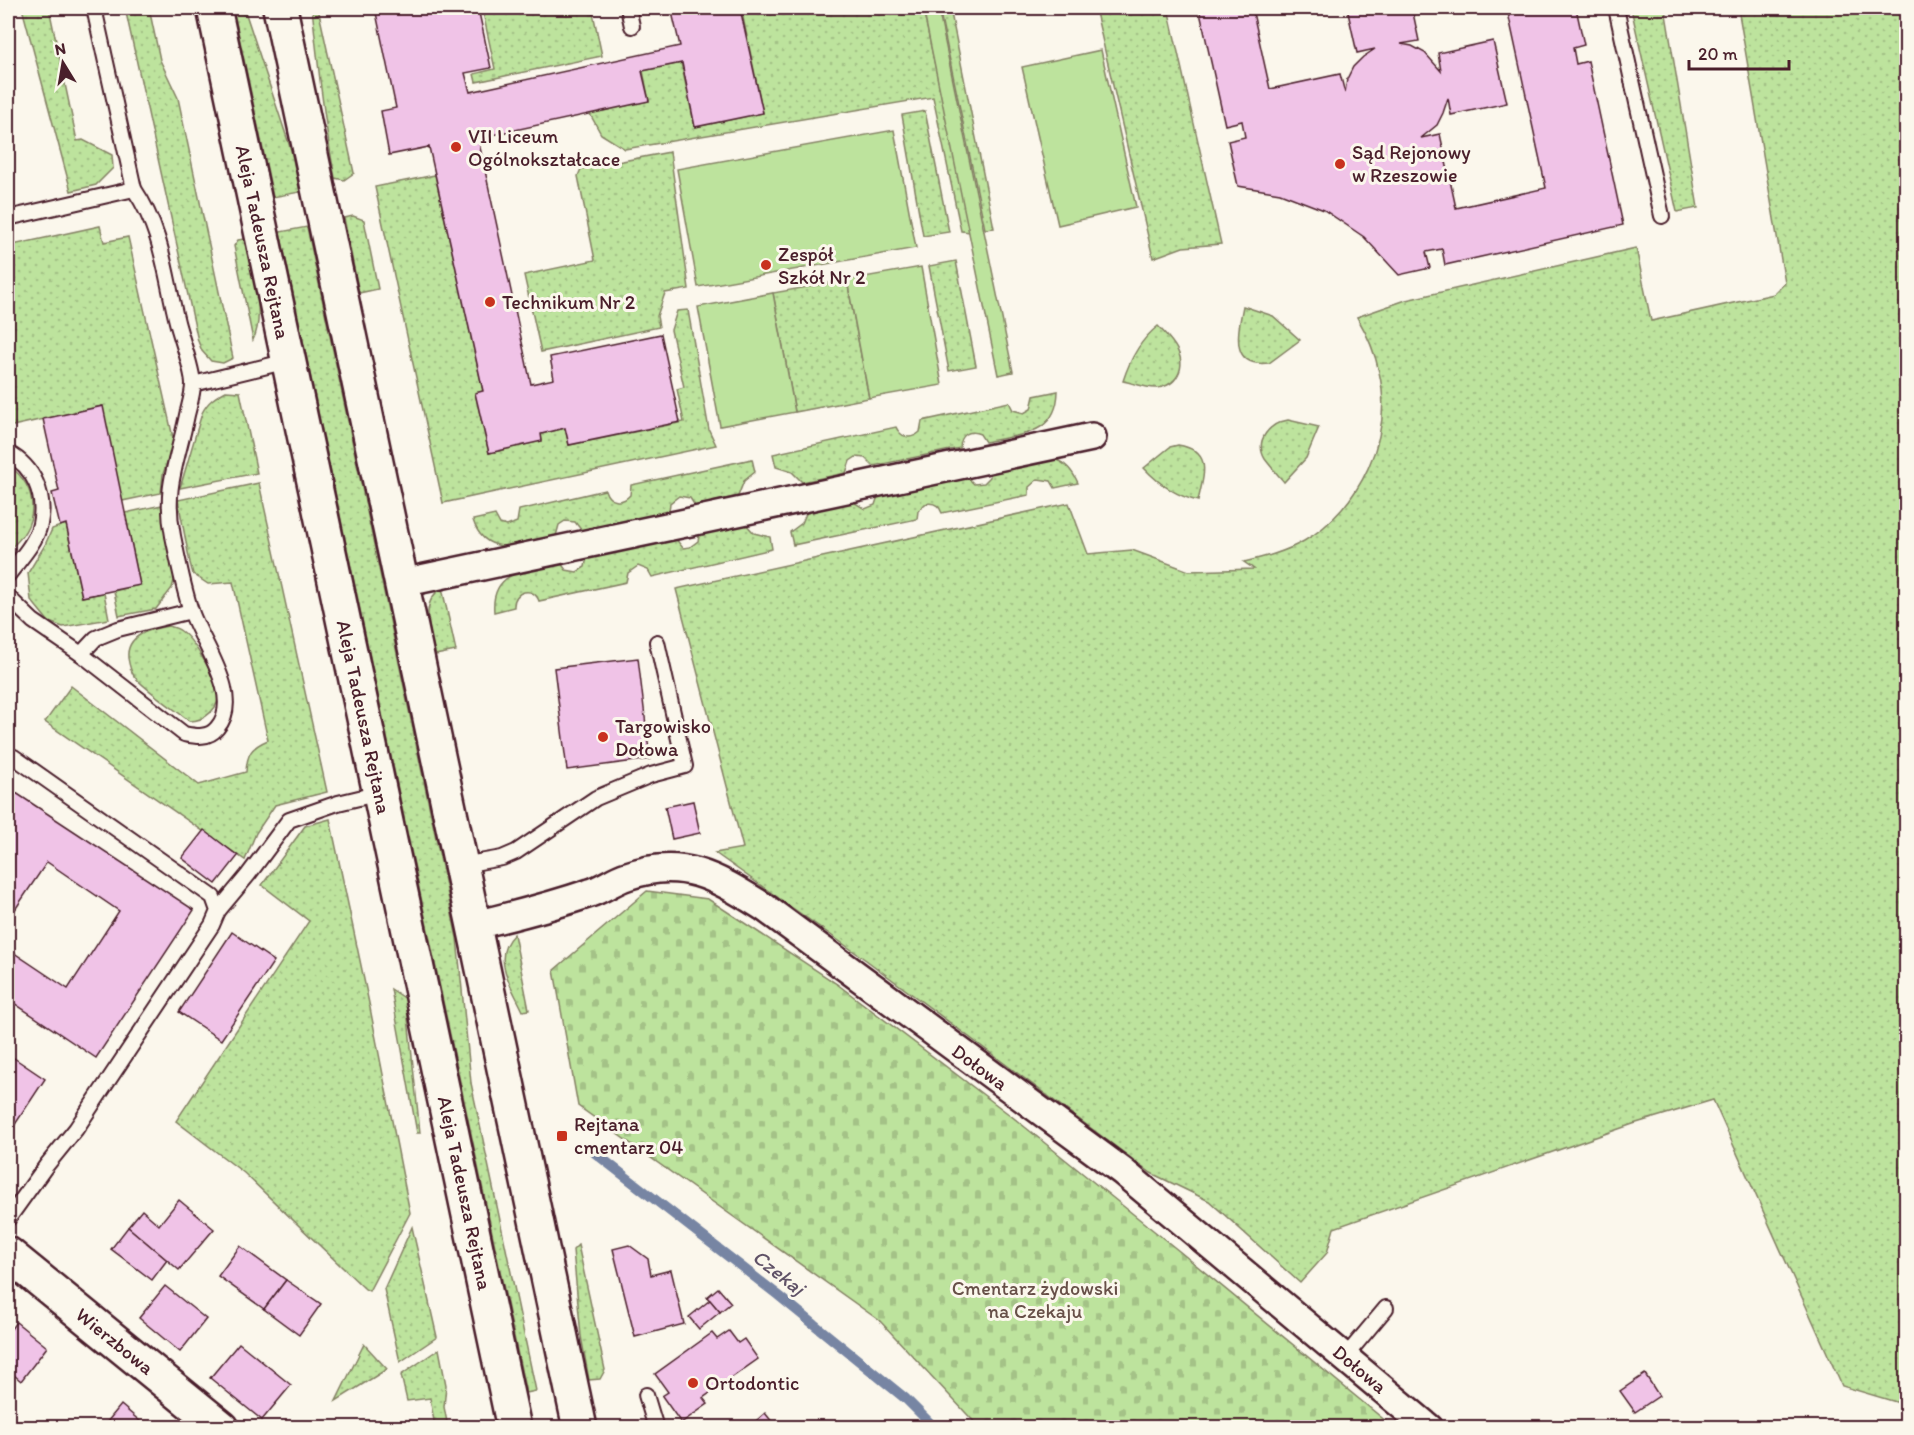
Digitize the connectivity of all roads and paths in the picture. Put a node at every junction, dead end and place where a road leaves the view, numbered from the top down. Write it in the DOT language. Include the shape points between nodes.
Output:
graph roads {
  1 [pos="94,8"];
  2 [pos="214,8"];
  3 [pos="280,8"];
  4 [pos="628,8"];
  5 [pos="1616,8"];
  6 [pos="632,26"];
  7 [pos="134,189"];
  8 [pos="1662,216"];
  9 [pos="8,218"];
  10 [pos="288,361"];
  11 [pos="193,384"];
  12 [pos="1092,437"];
  13 [pos="8,453"];
  14 [pos="8,575"];
  15 [pos="402,583"];
  16 [pos="8,597"];
  17 [pos="191,611"];
  18 [pos="657,642"];
  19 [pos="81,654"];
  20 [pos="8,755"];
  21 [pos="380,793"];
  22 [pos="462,865"];
  23 [pos="218,911"];
  24 [pos="475,925"];
  25 [pos="8,1219"];
  26 [pos="8,1254"];
  27 [pos="1386,1308"];
  28 [pos="1345,1357"];
  29 [pos="646,1395"];
  30 [pos="222,1428"];
  31 [pos="514,1428"];
  32 [pos="580,1428"];
  33 [pos="656,1428"];
  34 [pos="1429,1428"];
  1 -- 7 [label="lane"];
  2 -- 10 [label="main road, Aleja Tadeusza Rejtana"];
  3 -- 15 [label="main road"];
  4 -- 6 [label="lane"];
  5 -- 8 [label="lane"];
  7 -- 9 [label="lane"];
  7 -- 11 [label="lane" via="148,210 159,239"];
  10 -- 11 [label="lane"];
  10 -- 21 [label="main road, Aleja Tadeusza Rejtana"];
  11 -- 17 [label="lane" via="169,492 173,534"];
  12 -- 15 [label="street"];
  13 -- 14 [label="lane" via="27,466 41,501 40,525"];
  15 -- 22 [label="main road"];
  16 -- 19 [label="lane" via="33,621"];
  17 -- 19 [label="lane" via="111,632 96,638"];
  17 -- 19 [label="lane" via="226,691 227,709 214,732 199,737 183,734"];
  18 -- 22 [label="lane" via="686,766 651,775 596,798 516,852"];
  20 -- 23 [label="lane" via="213,897"];
  21 -- 23 [label="lane" via="289,820"];
  21 -- 31 [label="main road, Aleja Tadeusza Rejtana"];
  22 -- 24 [label="main road"];
  23 -- 25 [label="lane" via="76,1129"];
  24 -- 28 [label="street, Dołowa" via="593,892 646,870 668,867 699,872 728,884 1122,1172"];
  24 -- 32 [label="main road"];
  26 -- 30 [label="main road, Wierzbowa"];
  27 -- 28 [label="lane"];
  28 -- 34 [label="street, Dołowa"];
  29 -- 33 [label="lane"];
}
